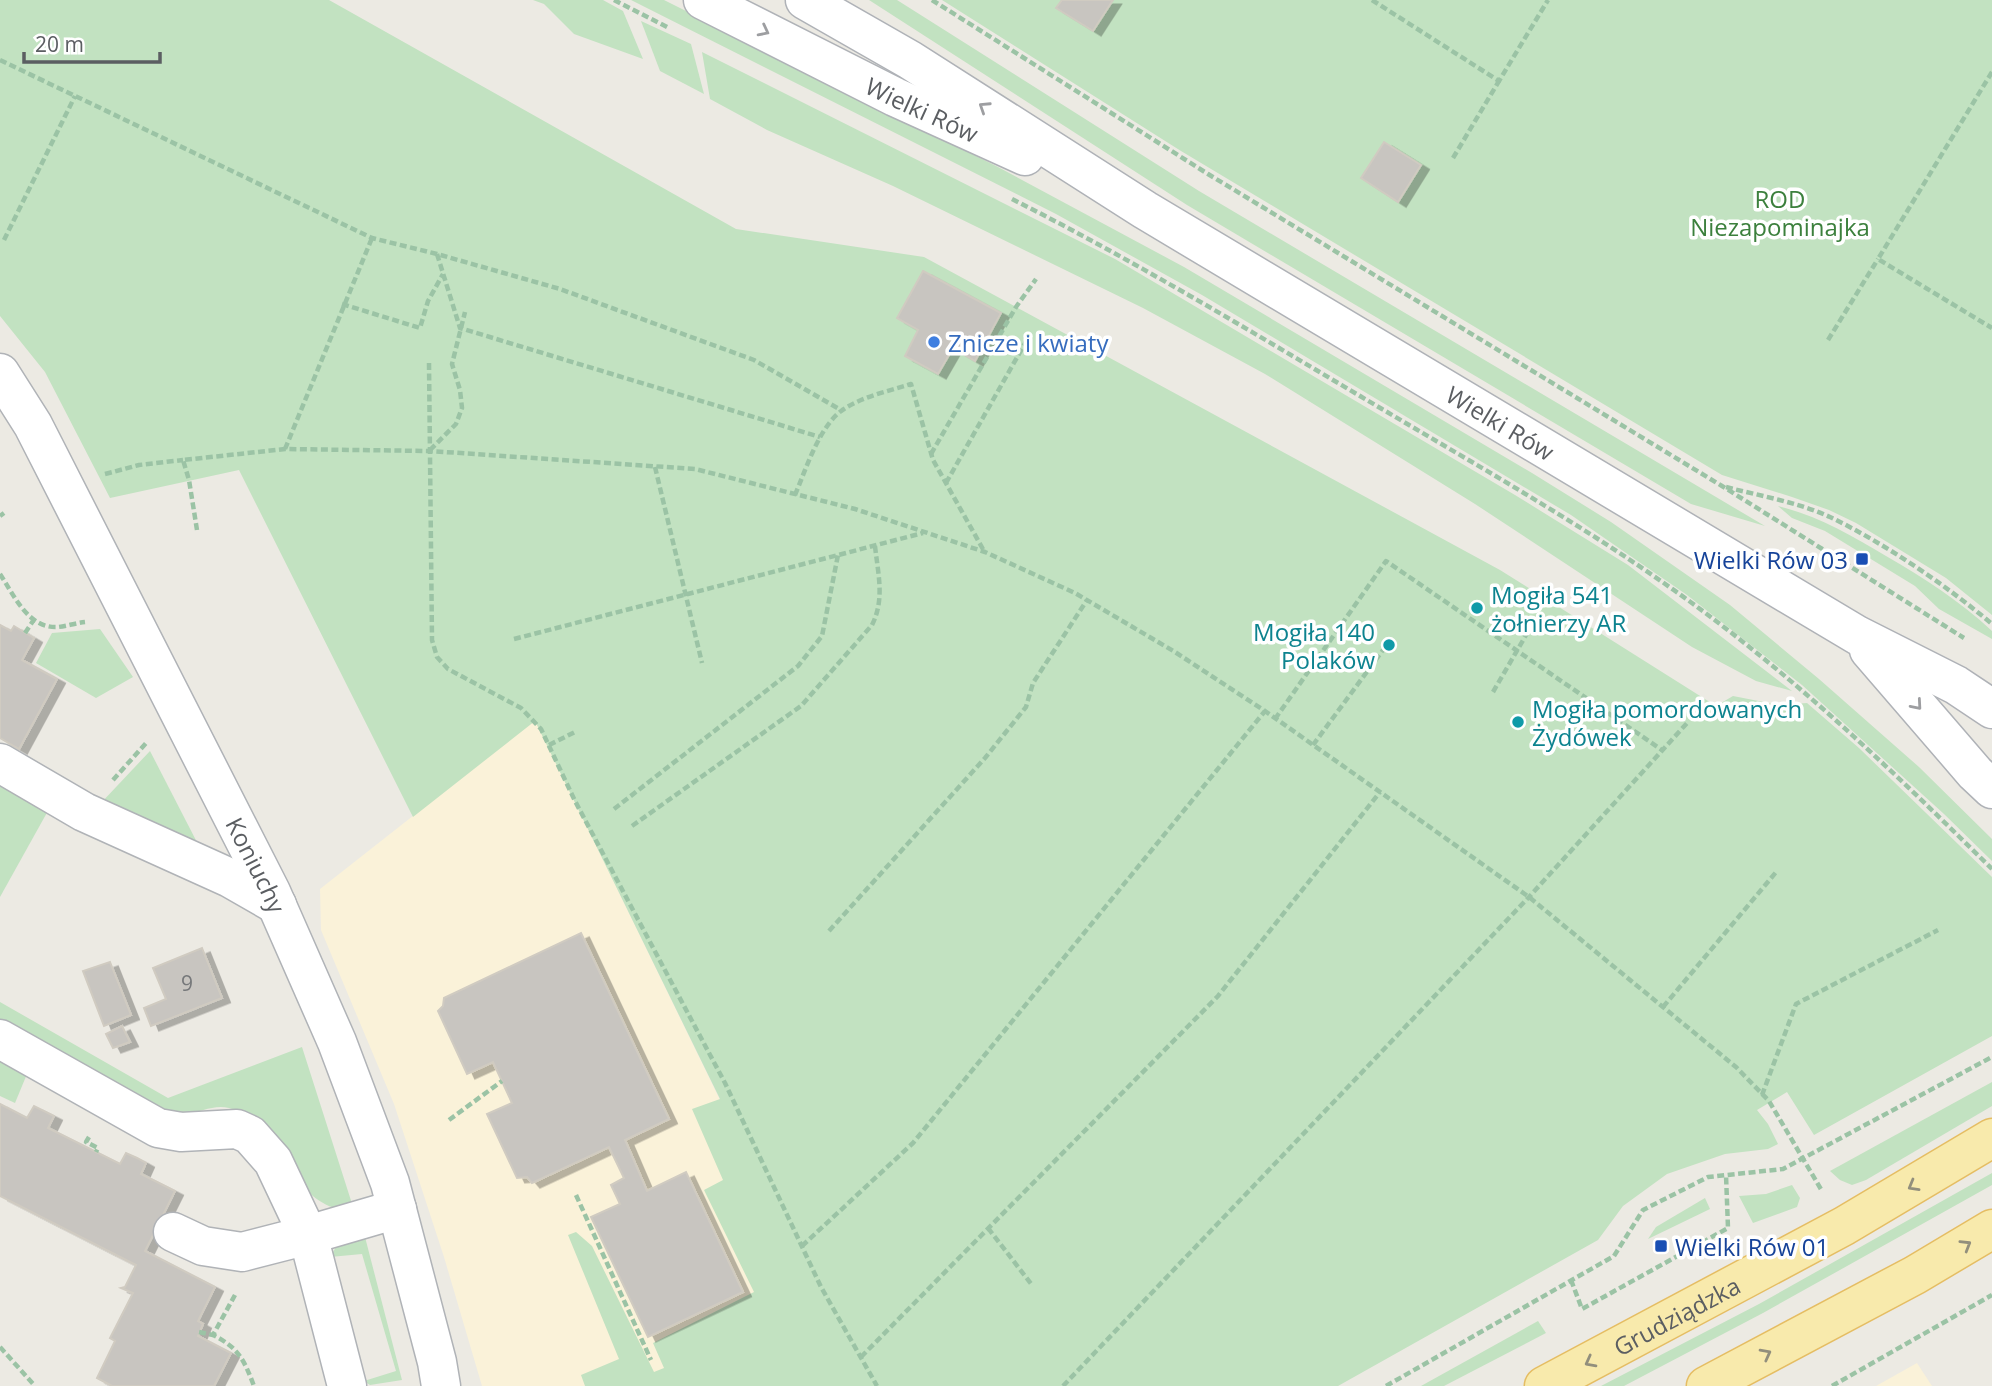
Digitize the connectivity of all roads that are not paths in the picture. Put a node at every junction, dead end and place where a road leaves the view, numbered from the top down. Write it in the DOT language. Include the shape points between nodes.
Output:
graph roads {
  1 [pos="703,0"];
  2 [pos="805,0"];
  3 [pos="1145,210"];
  4 [pos="0,373"];
  5 [pos="1857,635"];
  6 [pos="1992,709"];
  7 [pos="0,763"];
  8 [pos="1992,789"];
  9 [pos="277,905"];
  10 [pos="0,1039"];
  11 [pos="1992,1138"];
  12 [pos="397,1209"];
  13 [pos="1992,1229"];
  14 [pos="173,1232"];
  15 [pos="308,1235"];
  16 [pos="347,1386"];
  17 [pos="441,1386"];
  18 [pos="1544,1386"];
  19 [pos="1706,1386"];
  1 -- 3 [label="street, Wielki Rów, one-way" via="895,97"];
  3 -- 2 [label="street, Wielki Rów, one-way" via="910,60"];
  3 -- 5 [label="street, Wielki Rów"];
  4 -- 9 [label="street, Koniuchy" via="33,425"];
  5 -- 6 [label="street, Wielki Rów" via="1956,685"];
  5 -- 8 [label="street, Wielki Rów, one-way"];
  7 -- 9 [label="street" via="84,812 230,878"];
  9 -- 12 [label="street, Koniuchy" via="337,1042"];
  10 -- 15 [label="street" via="158,1128 181,1132 237,1129 250,1135 273,1161"];
  11 -- 18 [label="main road, Grudziądzka, one-way" via="1844,1226"];
  12 -- 15 [label="street"];
  12 -- 17 [label="street, Koniuchy"];
  19 -- 13 [label="main road, one-way"];
  14 -- 15 [label="street" via="202,1246 242,1252"];
  15 -- 16 [label="street"];
}
